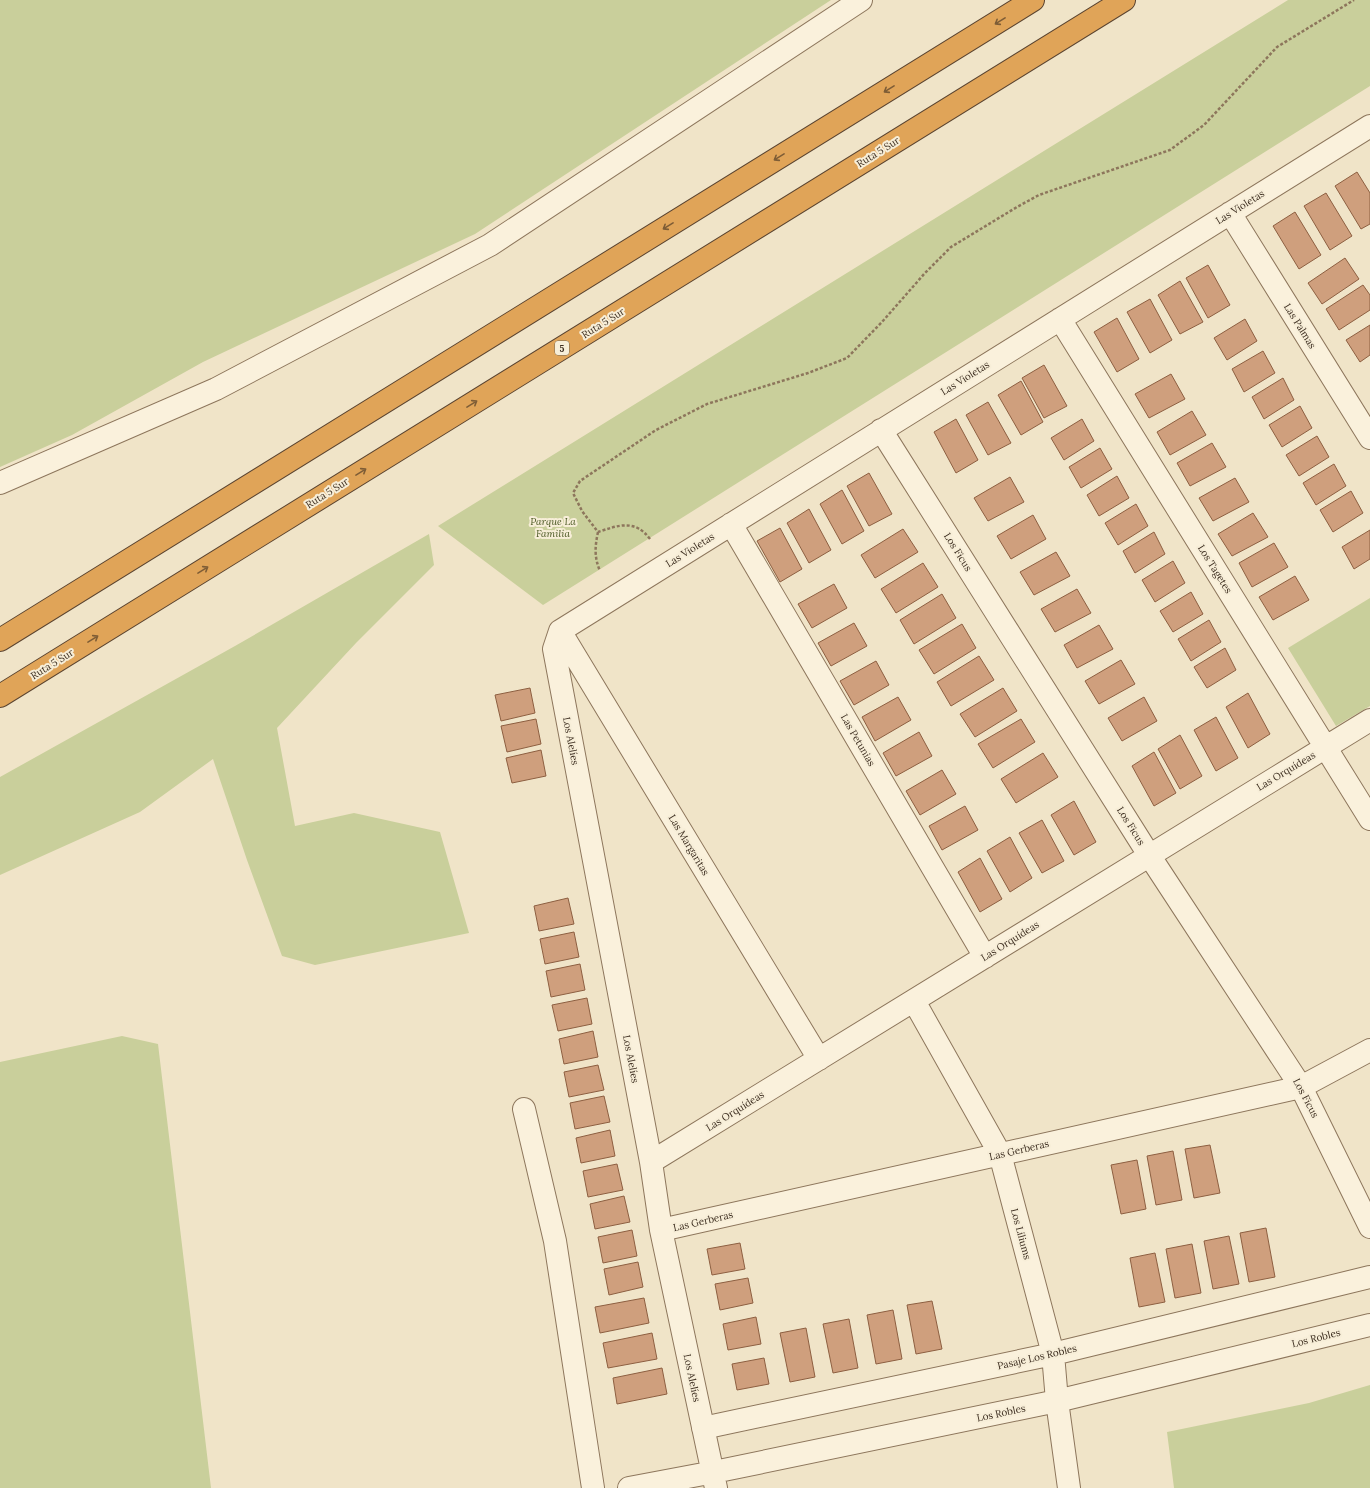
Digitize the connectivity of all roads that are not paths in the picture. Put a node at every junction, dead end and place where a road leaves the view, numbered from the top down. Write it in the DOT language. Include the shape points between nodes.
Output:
graph roads {
  1 [pos="861,0"];
  2 [pos="1033,0"];
  3 [pos="1124,0"];
  4 [pos="1370,126"];
  5 [pos="1230,213"];
  6 [pos="1060,319"];
  7 [pos="881,430"];
  8 [pos="1370,438"];
  9 [pos="0,483"];
  10 [pos="731,524"];
  11 [pos="560,631"];
  12 [pos="0,640"];
  13 [pos="0,696"];
  14 [pos="1370,720"];
  15 [pos="1326,747"];
  16 [pos="1370,819"];
  17 [pos="1149,855"];
  18 [pos="985,957"];
  19 [pos="914,1000"];
  20 [pos="1370,1050"];
  21 [pos="819,1059"];
  22 [pos="1301,1087"];
  23 [pos="524,1109"];
  24 [pos="1000,1154"];
  25 [pos="651,1162"];
  26 [pos="1370,1227"];
  27 [pos="661,1230"];
  28 [pos="1370,1277"];
  29 [pos="1370,1325"];
  30 [pos="1053,1354"];
  31 [pos="1057,1401"];
  32 [pos="703,1428"];
  33 [pos="715,1480"];
  34 [pos="593,1488"];
  35 [pos="628,1488"];
  36 [pos="1069,1488"];
  1 -- 9 [label="street" via="490,245 216,389"];
  2 -- 12 [label="highway, one-way"];
  13 -- 3 [label="highway, Ruta 5 Sur / 5, one-way"];
  4 -- 5 [label="street, Las Violetas"];
  5 -- 6 [label="street, Las Violetas"];
  5 -- 8 [label="street, Las Palmas"];
  6 -- 7 [label="street, Las Violetas"];
  6 -- 15 [label="street, Los Tagetes"];
  7 -- 10 [label="street, Las Violetas"];
  7 -- 17 [label="street, Los Ficus"];
  10 -- 11 [label="street, Las Violetas"];
  10 -- 18 [label="street, Las Petunias"];
  11 -- 21 [label="street, Las Margaritas"];
  11 -- 25 [label="street, Los Alelíes" via="554,649"];
  14 -- 15 [label="street, Las Orquídeas"];
  15 -- 16 [label="street, Los Tagetes"];
  15 -- 17 [label="street, Las Orquídeas"];
  17 -- 18 [label="street, Las Orquídeas"];
  17 -- 22 [label="street, Los Ficus"];
  18 -- 19 [label="street, Las Orquídeas"];
  19 -- 21 [label="street, Las Orquídeas"];
  19 -- 24 [label="street, Los Liliums"];
  20 -- 22 [label="street, Las Gerberas"];
  21 -- 25 [label="street, Las Orquídeas"];
  22 -- 24 [label="street, Las Gerberas"];
  22 -- 26 [label="street, Los Ficus"];
  23 -- 34 [label="street" via="554,1241"];
  24 -- 27 [label="street, Las Gerberas"];
  24 -- 30 [label="street, Los Liliums"];
  25 -- 27 [label="street, Los Alelíes"];
  27 -- 32 [label="street, Los Alelíes"];
  28 -- 30 [label="street, Pasaje Los Robles"];
  29 -- 31 [label="street, Los Robles"];
  30 -- 31 [label="street, Los Liliums"];
  30 -- 32 [label="street, Pasaje Los Robles"];
  31 -- 33 [label="street, Los Robles"];
  31 -- 36 [label="street, Los Liliums"];
  32 -- 33 [label="street, Los Alelíes"];
  33 -- 35 [label="street, Los Robles"];
}
